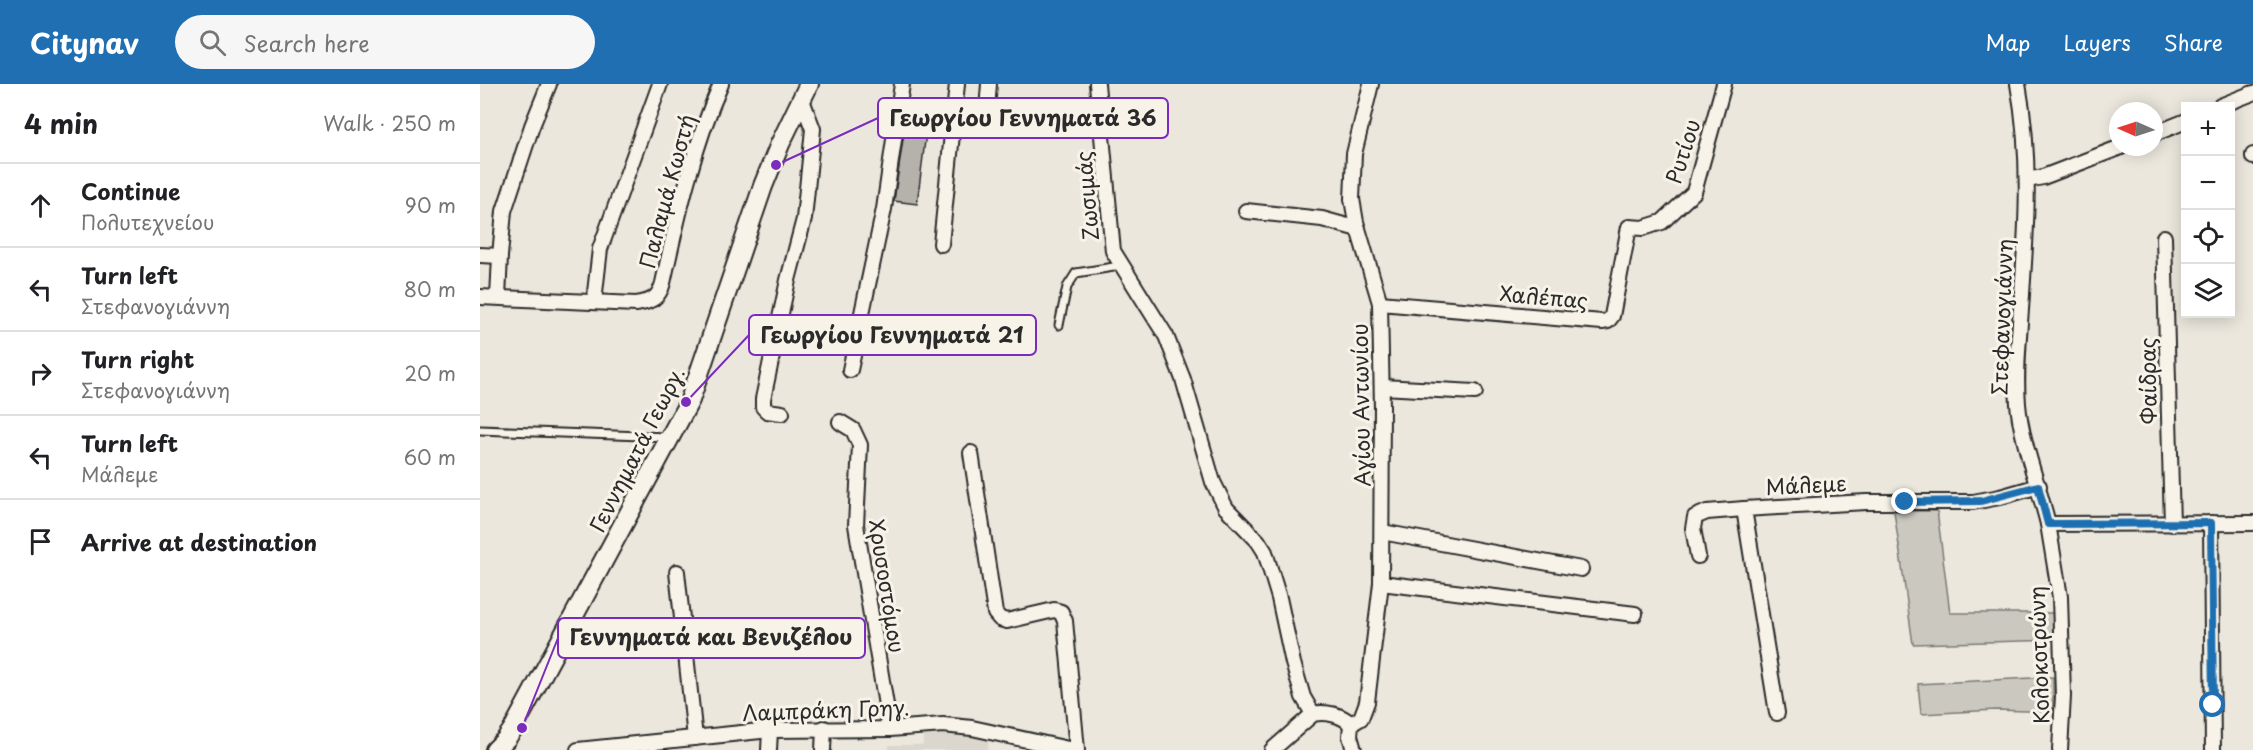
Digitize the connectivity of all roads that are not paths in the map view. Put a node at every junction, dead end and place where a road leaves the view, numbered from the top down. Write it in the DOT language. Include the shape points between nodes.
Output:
graph roads {
  1 [pos="549,84"];
  2 [pos="660,84"];
  3 [pos="721,84"];
  4 [pos="902,84"];
  5 [pos="957,84"];
  6 [pos="989,84"];
  7 [pos="1097,84"];
  8 [pos="1371,84"];
  9 [pos="1724,84"];
  10 [pos="2018,84"];
  11 [pos="805,92"];
  12 [pos="2253,93"];
  13 [pos="2230,102"];
  14 [pos="986,122"];
  15 [pos="2181,123"];
  16 [pos="2163,130"];
  17 [pos="2109,152"];
  18 [pos="2028,180"];
  19 [pos="1246,211"];
  20 [pos="1629,227"];
  21 [pos="1358,229"];
  22 [pos="2164,237"];
  23 [pos="941,244"];
  24 [pos="480,255"];
  25 [pos="500,256"];
  26 [pos="1120,266"];
  27 [pos="480,297"];
  28 [pos="498,297"];
  29 [pos="594,301"];
  30 [pos="1380,303"];
  31 [pos="1059,325"];
  32 [pos="850,370"];
  33 [pos="1382,387"];
  34 [pos="1475,392"];
  35 [pos="782,413"];
  36 [pos="840,422"];
  37 [pos="480,430"];
  38 [pos="671,437"];
  39 [pos="971,453"];
  40 [pos="2038,486"];
  41 [pos="1744,509"];
  42 [pos="2211,523"];
  43 [pos="2253,523"];
  44 [pos="2048,524"];
  45 [pos="2172,524"];
  46 [pos="1382,532"];
  47 [pos="1698,556"];
  48 [pos="1581,569"];
  49 [pos="677,572"];
  50 [pos="1381,583"];
  51 [pos="1635,614"];
  52 [pos="1777,713"];
  53 [pos="1313,714"];
  54 [pos="1351,724"];
  55 [pos="824,728"];
  56 [pos="890,729"];
  57 [pos="770,730"];
  58 [pos="695,738"];
  59 [pos="626,747"];
  60 [pos="495,750"];
  61 [pos="578,750"];
  62 [pos="769,750"];
  63 [pos="823,750"];
  64 [pos="1075,750"];
  65 [pos="1272,750"];
  66 [pos="1354,750"];
  67 [pos="2060,750"];
  68 [pos="2073,750"];
  69 [pos="2214,750"];
  1 -- 25 [label="street" via="504,211"];
  2 -- 29 [label="street" via="600,249"];
  3 -- 29 [label="street, Παλαμά Κωστή" via="695,153 660,291 645,303"];
  4 -- 32 [label="street" via="884,210"];
  5 -- 23 [label="street"];
  6 -- 14 [label="street"];
  7 -- 26 [label="street, Ζωσιμάς" via="1111,241"];
  8 -- 21 [label="street, Αγίου Αντωνίου" via="1353,163 1352,199"];
  9 -- 20 [label="street, Ρυτίου" via="1694,192 1662,222 1643,228"];
  10 -- 18 [label="street, Στεφανογιάννη"];
  11 -- 35 [label="street" via="813,129 804,219 763,399 767,411"];
  11 -- 38 [label="street, Γεννηματά Γεωργ." via="780,144 699,376"];
  12 -- 13 [label="street"];
  15 -- 16 [label="street"];
  17 -- 18 [label="street"];
  18 -- 40 [label="street, Στεφανογιάννη" via="2017,390 2023,434"];
  19 -- 21 [label="street" via="1322,219"];
  20 -- 30 [label="street, Χαλέπας" via="1608,321"];
  21 -- 30 [label="street, Αγίου Αντωνίου"];
  22 -- 45 [label="street, Φαίδρας"];
  24 -- 25 [label="street"];
  25 -- 28 [label="street"];
  26 -- 31 [label="lane" via="1076,273 1067,287"];
  26 -- 53 [label="street, Ζωσιμάς" via="1166,336 1226,508 1265,552 1293,663"];
  27 -- 28 [label="street"];
  28 -- 29 [label="street"];
  30 -- 33 [label="street, Αγίου Αντωνίου"];
  33 -- 34 [label="street"];
  33 -- 46 [label="street, Αγίου Αντωνίου"];
  36 -- 56 [label="street, Χρυσοστόμου" via="853,430 860,445 856,525"];
  37 -- 38 [label="lane"];
  38 -- 60 [label="street, Γεννηματά Γεωργ." via="524,710 506,740"];
  39 -- 64 [label="street" via="995,613 1007,621 1054,610 1061,612 1065,621"];
  40 -- 41 [label="street, Μάλεμε" via="1973,502 1866,502"];
  40 -- 44 [label="street, Στεφανογιάννη"];
  41 -- 47 [label="street" via="1707,512 1695,517"];
  41 -- 52 [label="street, Μάλεμε"];
  42 -- 43 [label="street"];
  42 -- 45 [label="street"];
  42 -- 69 [label="street"];
  44 -- 45 [label="street"];
  44 -- 67 [label="street, Κολοκοτρώνη" via="2060,597"];
  46 -- 48 [label="street"];
  46 -- 50 [label="street, Αγίου Αντωνίου"];
  49 -- 58 [label="street"];
  50 -- 51 [label="street"];
  50 -- 54 [label="street, Αγίου Αντωνίου" via="1367,702 1361,718"];
  53 -- 54 [label="street" via="1332,714"];
  53 -- 65 [label="street"];
  54 -- 66 [label="street"];
  55 -- 56 [label="street, Λαμπράκη Γρηγ."];
  55 -- 57 [label="street, Λαμπράκη Γρηγ."];
  55 -- 63 [label="street"];
  56 -- 64 [label="street, Λαμπράκη Γρηγ." via="961,726"];
  57 -- 58 [label="street, Λαμπράκη Γρηγ."];
  57 -- 62 [label="street"];
  58 -- 59 [label="street, Λαμπράκη Γρηγ."];
  59 -- 61 [label="street, Λαμπράκη Γρηγ."];
  67 -- 68 [label="street"];
}
